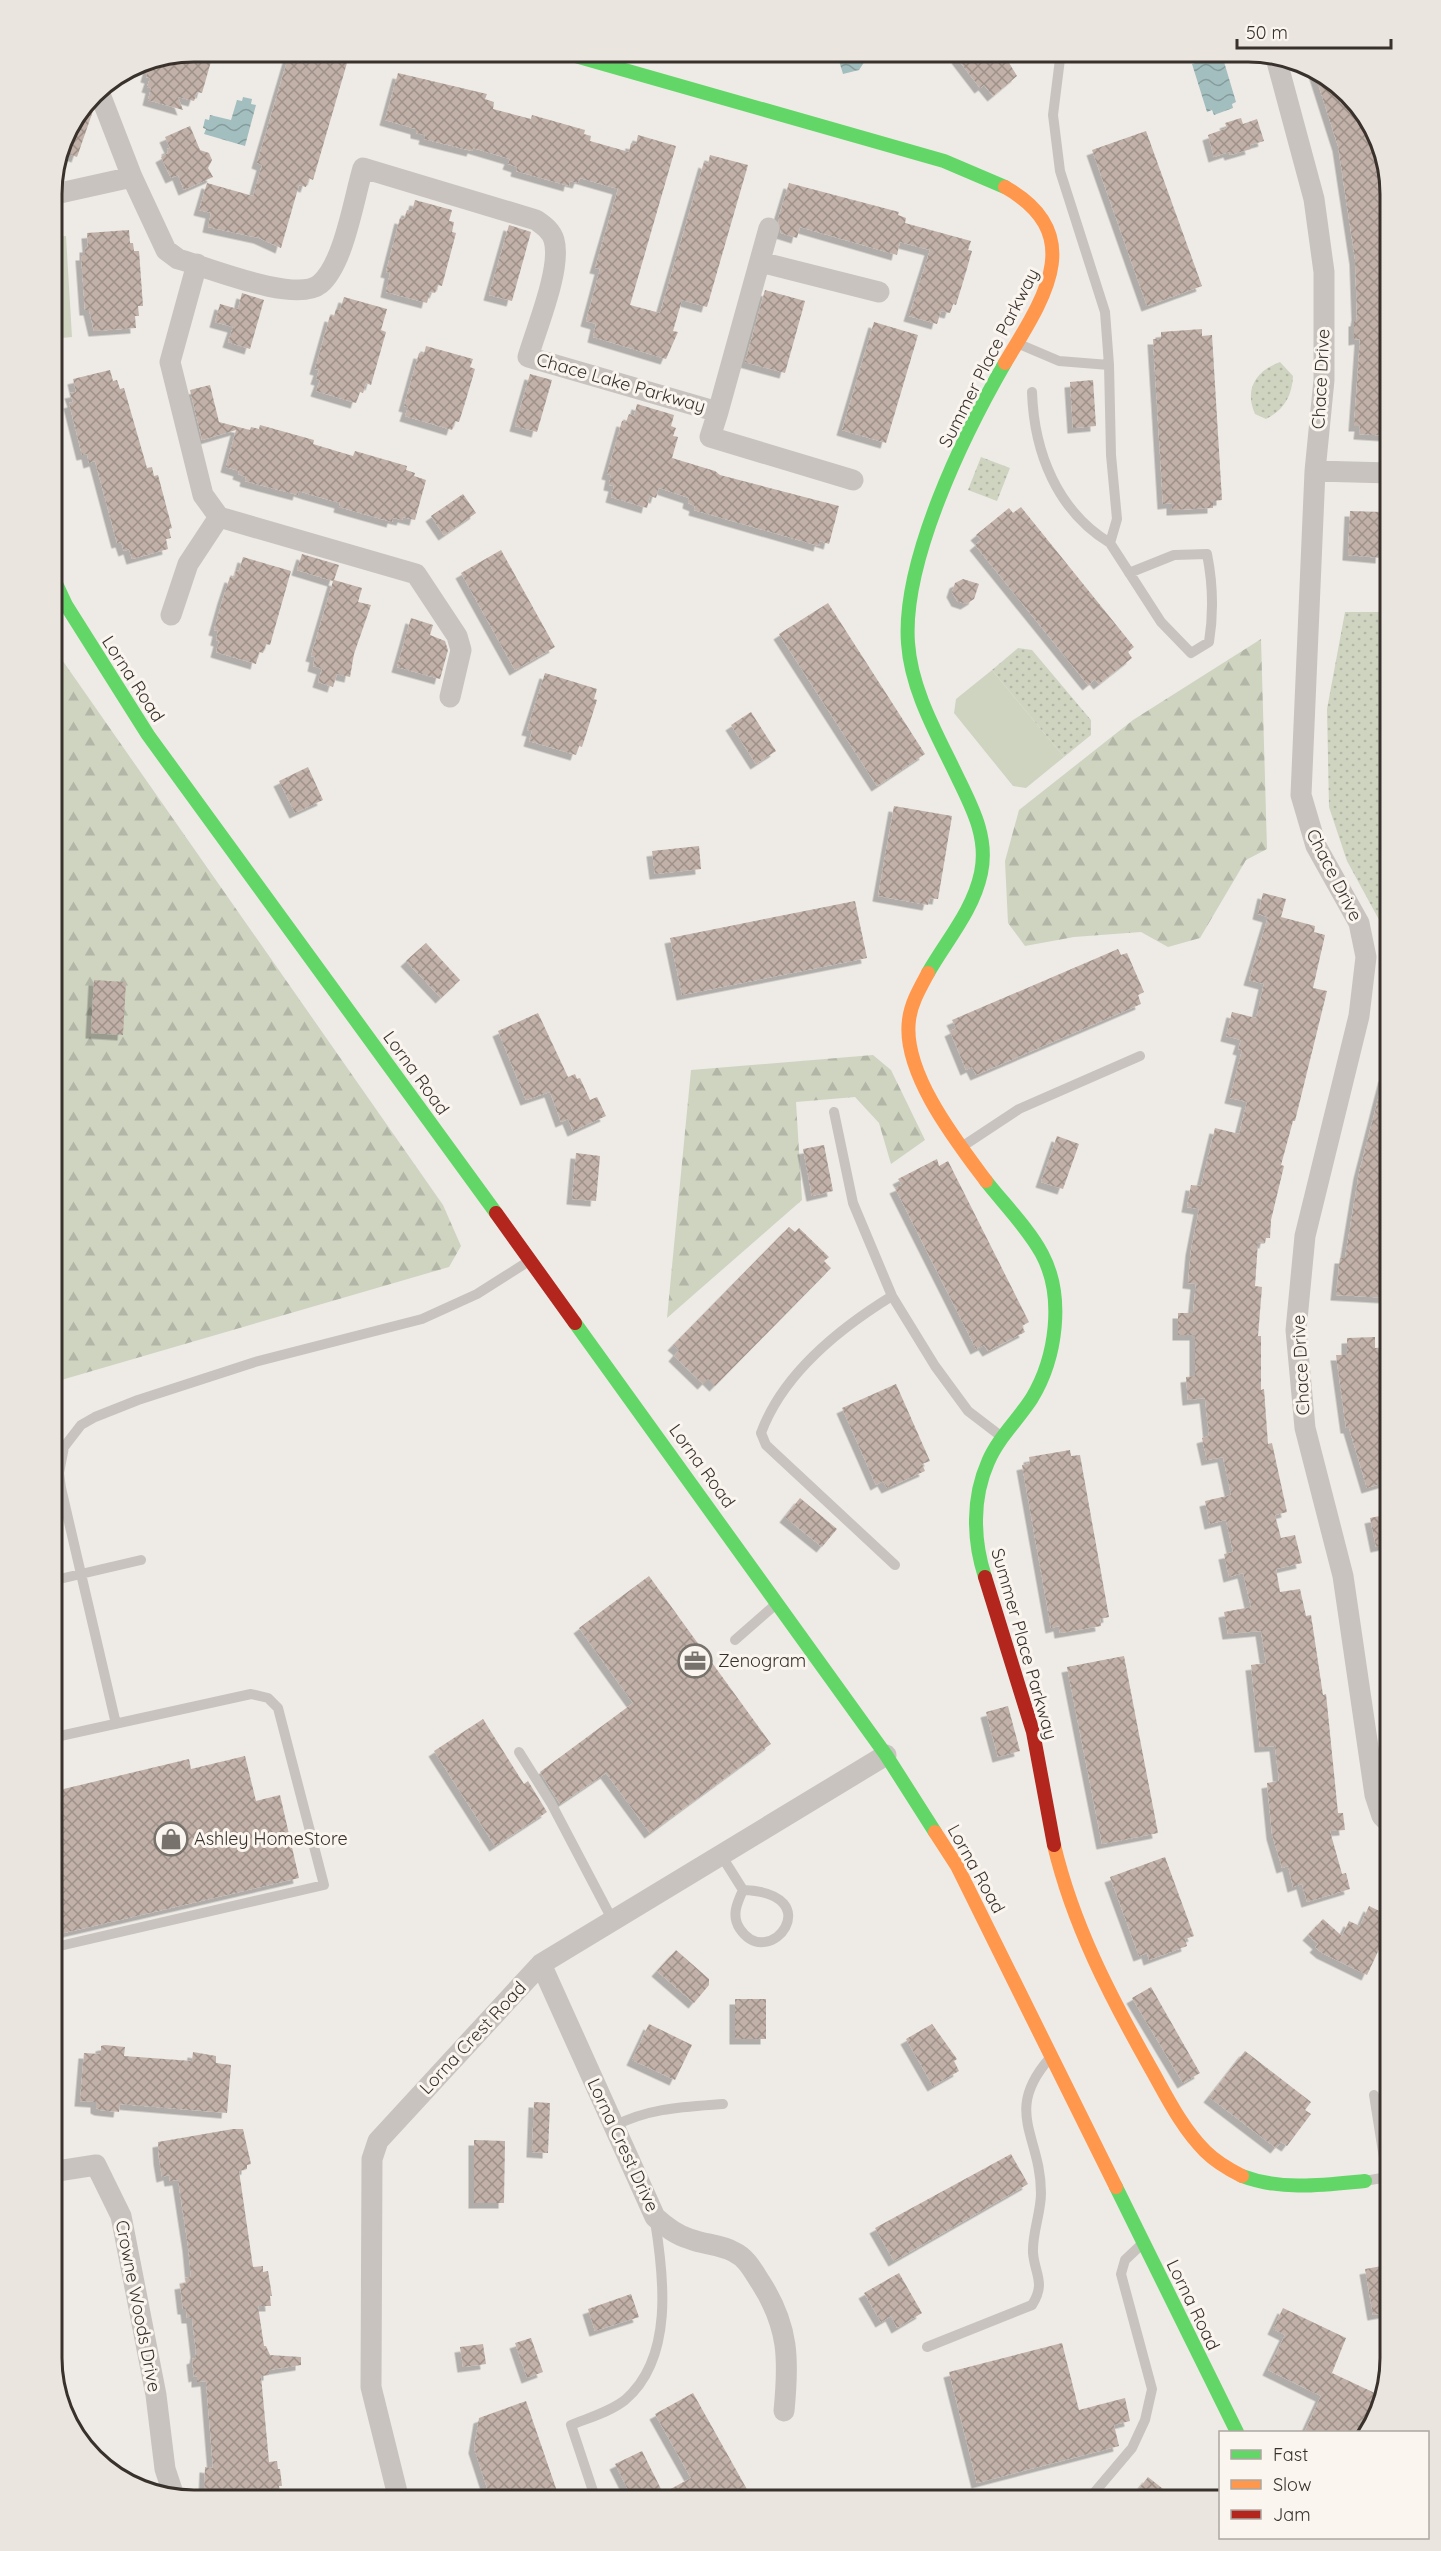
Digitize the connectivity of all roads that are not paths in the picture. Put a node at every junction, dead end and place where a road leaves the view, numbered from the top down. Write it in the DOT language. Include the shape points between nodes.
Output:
graph roads {
  1 [pos="597,62"];
  2 [pos="1060,62"];
  3 [pos="1278,65"];
  4 [pos="102,98"];
  5 [pos="132,177"];
  6 [pos="62,193"];
  7 [pos="769,228"];
  8 [pos="760,261"];
  9 [pos="197,264"];
  10 [pos="879,292"];
  11 [pos="1016,342"];
  12 [pos="1109,365"];
  13 [pos="1032,392"];
  14 [pos="718,412"];
  15 [pos="1315,471"];
  16 [pos="1380,473"];
  17 [pos="853,480"];
  18 [pos="219,517"];
  19 [pos="1110,543"];
  20 [pos="1129,573"];
  21 [pos="62,596"];
  22 [pos="171,615"];
  23 [pos="450,697"];
  24 [pos="1140,1056"];
  25 [pos="834,1112"];
  26 [pos="962,1146"];
  27 [pos="530,1260"];
  28 [pos="892,1296"];
  29 [pos="1002,1437"];
  30 [pos="62,1457"];
  31 [pos="62,1487"];
  32 [pos="141,1560"];
  33 [pos="895,1565"];
  34 [pos="81,1574"];
  35 [pos="62,1578"];
  36 [pos="777,1603"];
  37 [pos="735,1640"];
  38 [pos="116,1724"];
  39 [pos="62,1736"];
  40 [pos="519,1752"];
  41 [pos="886,1755"];
  42 [pos="1380,1810"];
  43 [pos="721,1856"];
  44 [pos="743,1890"];
  45 [pos="613,1921"];
  46 [pos="62,1946"];
  47 [pos="541,1964"];
  48 [pos="1051,2057"];
  49 [pos="1374,2095"];
  50 [pos="723,2104"];
  51 [pos="614,2126"];
  52 [pos="1380,2133"];
  53 [pos="62,2170"];
  54 [pos="1380,2178"];
  55 [pos="1365,2181"];
  56 [pos="655,2217"];
  57 [pos="1143,2243"];
  58 [pos="927,2347"];
  59 [pos="784,2411"];
  60 [pos="1236,2431"];
  61 [pos="171,2487"];
  62 [pos="396,2489"];
  63 [pos="592,2489"];
  64 [pos="1097,2490"];
  1 -- 11 [label="street, Summer Place Parkway" via="944,161 979,174 1020,197 1046,222 1055,253 1046,290"];
  2 -- 12 [label="lane" via="1053,114 1060,171 1105,312"];
  3 -- 15 [label="street, Chace Drive" via="1314,199 1324,272 1324,380"];
  4 -- 5 [label="street, Chace Lake Parkway"];
  5 -- 6 [label="street"];
  5 -- 9 [label="street, Chace Lake Parkway" via="166,250 178,259"];
  7 -- 8 [label="street, Chace Lake Parkway"];
  8 -- 10 [label="street"];
  8 -- 14 [label="street, Chace Lake Parkway"];
  9 -- 14 [label="street, Chace Lake Parkway" via="279,289 306,290 320,284 340,249 363,168 536,220 547,227 554,239 552,274 528,357"];
  9 -- 18 [label="street" via="170,362 203,495"];
  11 -- 12 [label="lane" via="1059,361"];
  11 -- 26 [label="street, Summer Place Parkway" via="988,394 936,514 919,560 906,624 913,679 972,807 983,842 980,882 973,901 921,983 909,1029 909,1048 935,1109"];
  12 -- 19 [label="lane" via="1117,519"];
  13 -- 19 [label="lane" via="1048,471 1065,503"];
  14 -- 17 [label="street, Chace Lake Parkway" via="710,437"];
  15 -- 16 [label="street"];
  15 -- 42 [label="street, Chace Drive" via="1301,795 1316,846 1359,922 1366,957 1359,1016 1305,1236 1296,1330 1305,1428 1343,1576"];
  18 -- 22 [label="street" via="188,564"];
  18 -- 23 [label="street" via="416,574 457,636 461,650"];
  19 -- 20 [label="lane"];
  20 -- 20 [label="lane" via="1161,622 1191,653 1209,642 1213,606 1207,554 1174,555"];
  21 -- 27 [label="street, Lorna Road" via="148,735"];
  24 -- 26 [label="lane" via="1019,1109"];
  25 -- 28 [label="lane" via="853,1203"];
  26 -- 29 [label="street, Summer Place Parkway" via="1042,1254 1056,1302 1053,1345 1044,1376"];
  27 -- 30 [label="lane" via="477,1294 422,1318 255,1362 138,1400 81,1425 64,1447"];
  27 -- 36 [label="street, Lorna Road"];
  28 -- 29 [label="lane" via="968,1411"];
  28 -- 33 [label="lane" via="856,1318 826,1344 797,1375 766,1418 761,1433 780,1460"];
  29 -- 55 [label="street, Summer Place Parkway" via="984,1470 978,1496 977,1554 1033,1734 1054,1847 1087,1949 1184,2127 1206,2153 1229,2169 1271,2186 1300,2188"];
  31 -- 34 [label="lane"];
  32 -- 34 [label="lane"];
  34 -- 35 [label="lane"];
  34 -- 38 [label="lane"];
  36 -- 37 [label="lane"];
  36 -- 41 [label="street, Lorna Road"];
  38 -- 39 [label="lane"];
  38 -- 46 [label="lane" via="251,1694 268,1698 278,1708 324,1886"];
  40 -- 45 [label="lane" via="551,1803"];
  41 -- 43 [label="street, Lorna Crest Road"];
  41 -- 48 [label="street, Lorna Road" via="957,1866"];
  43 -- 44 [label="lane"];
  43 -- 45 [label="street, Lorna Crest Road"];
  44 -- 44 [label="lane" via="770,1893 784,1903 788,1912 785,1927 769,1942 761,1944 739,1928 735,1915"];
  45 -- 47 [label="street, Lorna Crest Road"];
  47 -- 51 [label="street, Lorna Crest Drive"];
  47 -- 62 [label="street, Lorna Crest Road" via="378,2141 372,2159 371,2387"];
  48 -- 57 [label="street, Lorna Road"];
  48 -- 58 [label="lane" via="1031,2083 1025,2104 1041,2193 1033,2252 1040,2294 1032,2305"];
  49 -- 52 [label="lane"];
  50 -- 51 [label="lane" via="666,2108 638,2114"];
  51 -- 56 [label="street, Lorna Crest Drive"];
  53 -- 61 [label="street, Crowne Woods Drive" via="96,2165 121,2216"];
  54 -- 55 [label="lane"];
  56 -- 59 [label="street, Lorna Crest Drive" via="670,2230 691,2240 722,2246 749,2263 784,2328 788,2376"];
  56 -- 63 [label="lane" via="663,2285 661,2317 651,2360 623,2401 571,2425"];
  57 -- 60 [label="street, Lorna Road"];
  57 -- 64 [label="lane" via="1125,2260 1121,2274 1152,2389 1145,2420 1132,2448"];
}
